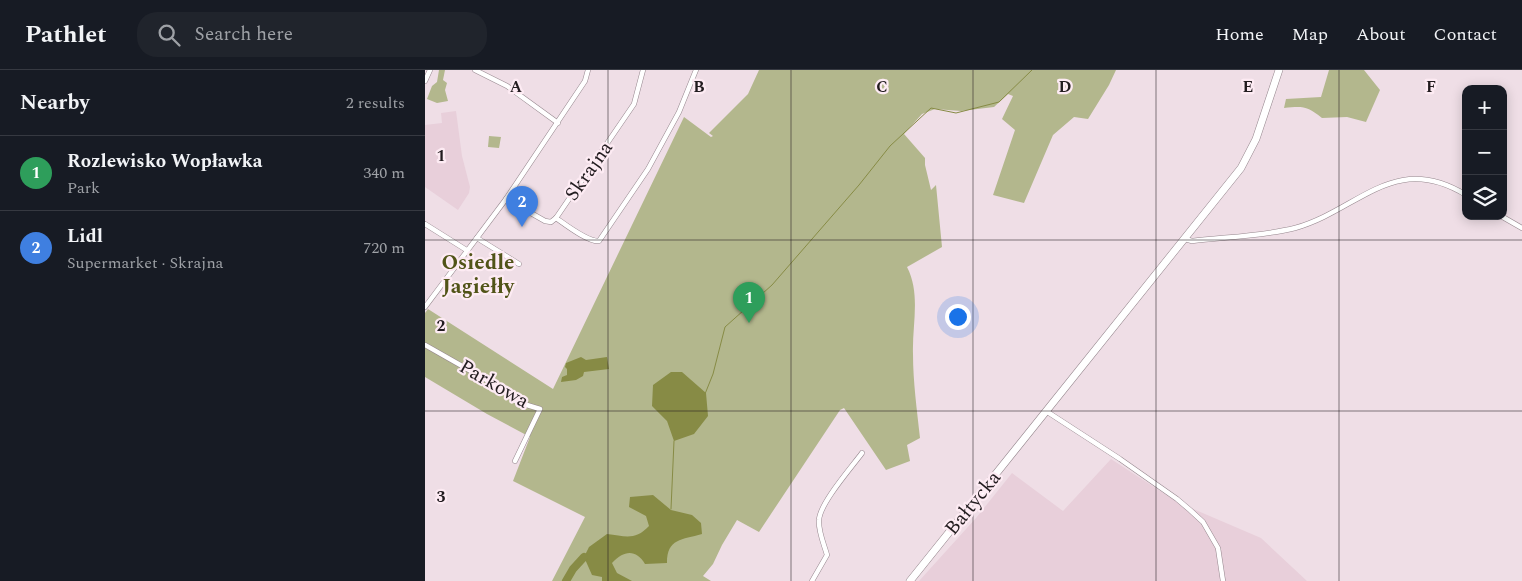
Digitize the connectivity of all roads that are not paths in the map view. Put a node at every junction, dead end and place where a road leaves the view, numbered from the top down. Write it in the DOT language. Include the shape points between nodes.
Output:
graph roads {
  1 [pos="430,70"];
  2 [pos="475,70"];
  3 [pos="588,70"];
  4 [pos="643,70"];
  5 [pos="696,70"];
  6 [pos="1279,70"];
  7 [pos="425,81"];
  8 [pos="558,122"];
  9 [pos="1462,192"];
  10 [pos="506,199"];
  11 [pos="556,218"];
  12 [pos="1507,219"];
  13 [pos="425,224"];
  14 [pos="1522,228"];
  15 [pos="477,238"];
  16 [pos="1185,238"];
  17 [pos="468,251"];
  18 [pos="519,264"];
  19 [pos="425,307"];
  20 [pos="425,344"];
  21 [pos="1046,411"];
  22 [pos="862,453"];
  23 [pos="515,461"];
  24 [pos="811,581"];
  25 [pos="910,581"];
  26 [pos="1223,581"];
  1 -- 7 [label="street"];
  2 -- 8 [label="street" via="507,86"];
  3 -- 8 [label="street" via="586,80"];
  4 -- 11 [label="street, Skrajna" via="634,104"];
  5 -- 11 [label="street" via="679,112 649,169 599,241 595,242"];
  6 -- 16 [label="main road, Bałtycka" via="1247,158"];
  8 -- 10 [label="street"];
  9 -- 16 [label="street" via="1439,181 1399,181 1373,189 1319,219 1294,228 1192,241"];
  10 -- 11 [label="street, Skrajna" via="545,221 551,222"];
  10 -- 15 [label="street"];
  12 -- 14 [label="street"];
  13 -- 17 [label="street"];
  15 -- 17 [label="street"];
  15 -- 18 [label="street"];
  16 -- 21 [label="main road, Bałtycka"];
  17 -- 19 [label="street"];
  20 -- 23 [label="street, Parkowa" via="499,387 517,402 541,410"];
  21 -- 25 [label="main road, Bałtycka"];
  21 -- 26 [label="street" via="1177,499 1203,522 1218,548"];
  22 -- 24 [label="street" via="820,513 827,555"];
}
